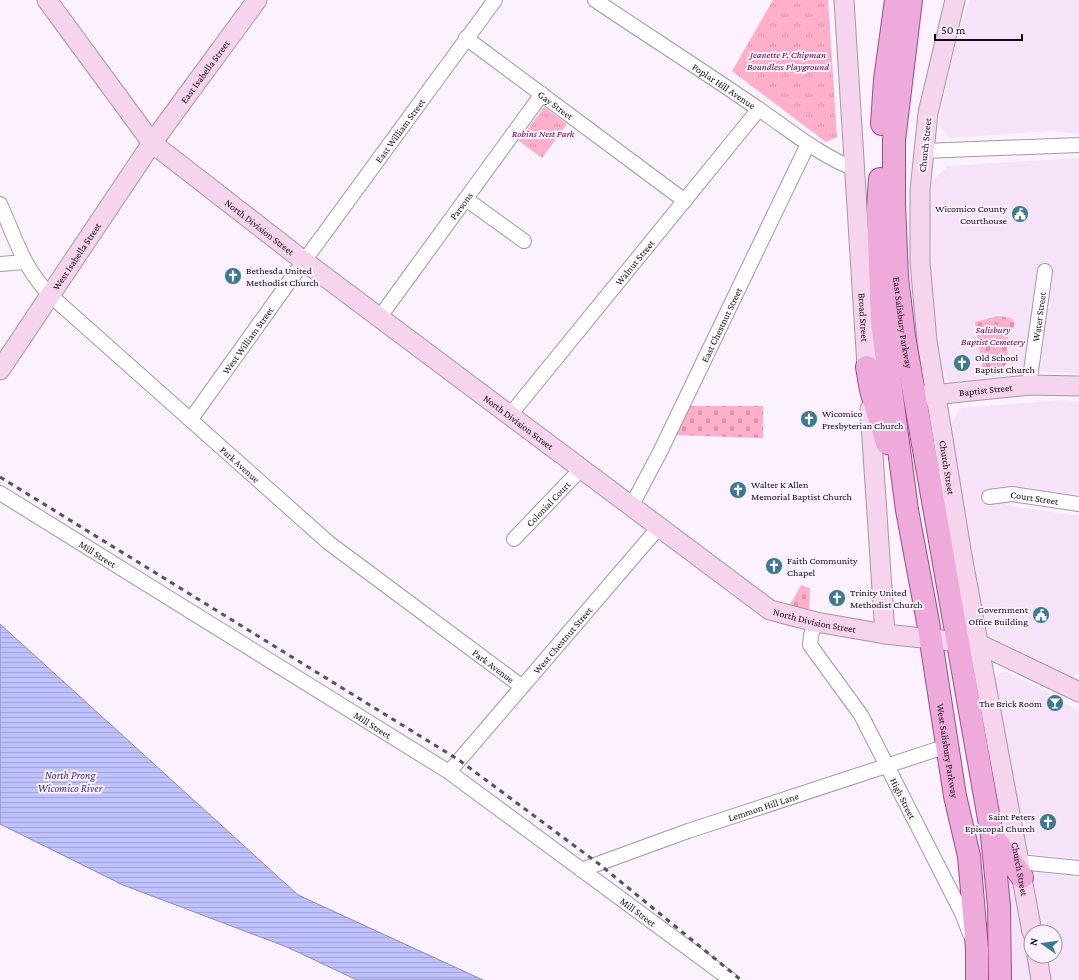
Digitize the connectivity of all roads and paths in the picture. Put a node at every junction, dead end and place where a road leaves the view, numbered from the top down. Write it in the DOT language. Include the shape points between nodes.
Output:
graph roads {
  1 [pos="47,0"];
  2 [pos="257,0"];
  3 [pos="495,0"];
  4 [pos="595,0"];
  5 [pos="844,0"];
  6 [pos="896,0"];
  7 [pos="911,0"];
  8 [pos="955,0"];
  9 [pos="466,38"];
  10 [pos="542,94"];
  11 [pos="759,110"];
  12 [pos="152,143"];
  13 [pos="808,144"];
  14 [pos="1079,145"];
  15 [pos="924,151"];
  16 [pos="855,169"];
  17 [pos="466,199"];
  18 [pos="685,201"];
  19 [pos="0,204"];
  20 [pos="524,240"];
  21 [pos="304,261"];
  22 [pos="24,262"];
  23 [pos="0,264"];
  24 [pos="1045,271"];
  25 [pos="50,295"];
  26 [pos="379,318"];
  27 [pos="867,367"];
  28 [pos="0,370"];
  29 [pos="1028,385"];
  30 [pos="1079,386"];
  31 [pos="925,396"];
  32 [pos="893,403"];
  33 [pos="510,415"];
  34 [pos="191,419"];
  35 [pos="582,468"];
  36 [pos="0,494"];
  37 [pos="990,497"];
  38 [pos="1079,504"];
  39 [pos="632,505"];
  40 [pos="907,510"];
  41 [pos="660,526"];
  42 [pos="514,539"];
  43 [pos="816,622"];
  44 [pos="885,634"];
  45 [pos="930,640"];
  46 [pos="957,642"];
  47 [pos="979,644"];
  48 [pos="521,686"];
  49 [pos="1079,692"];
  50 [pos="947,746"];
  51 [pos="887,767"];
  52 [pos="449,772"];
  53 [pos="992,836"];
  54 [pos="1079,868"];
  55 [pos="1021,869"];
  56 [pos="581,870"];
  57 [pos="1031,924"];
  58 [pos="977,949"];
  59 [pos="1038,964"];
  60 [pos="731,980"];
  61 [pos="977,980"];
  62 [pos="1000,980"];
  63 [pos="1041,980"];
  1 -- 12 [label="street, North Division Street"];
  2 -- 12 [label="street, East Isabella Street"];
  3 -- 9 [label="street, East William Street"];
  4 -- 11 [label="street, Poplar Hill Avenue"];
  5 -- 16 [label="street, Broad Street"];
  6 -- 32 [label="main road, East Salisbury Parkway" via="885,80 878,210 882,322"];
  7 -- 31 [label="main road, East Salisbury Parkway" via="894,140 894,204 898,284 904,336"];
  8 -- 15 [label="street, Church Street" via="933,88"];
  9 -- 10 [label="street, Gay Street"];
  9 -- 21 [label="street, East William Street"];
  10 -- 17 [label="street, Parsons"];
  10 -- 18 [label="street, Gay Street"];
  11 -- 13 [label="street, Poplar Hill Avenue"];
  11 -- 18 [label="street, Walnut Street"];
  12 -- 21 [label="street, North Division Street"];
  12 -- 25 [label="street, West Isabella Street"];
  13 -- 16 [label="street, Poplar Hill Avenue" via="835,161"];
  13 -- 39 [label="street, East Chestnut Street"];
  14 -- 15 [label="street"];
  15 -- 31 [label="street, Church Street" via="920,190 920,262 927,341"];
  16 -- 27 [label="street, Broad Street"];
  17 -- 20 [label="street"];
  17 -- 26 [label="street, Parsons"];
  18 -- 33 [label="street, Walnut Street"];
  19 -- 22 [label="street, Park Avenue"];
  21 -- 26 [label="street, North Division Street"];
  21 -- 34 [label="street, West William Street"];
  22 -- 23 [label="street"];
  22 -- 25 [label="street, Park Avenue" via="37,282"];
  24 -- 29 [label="street, Water Street"];
  25 -- 28 [label="street, West Isabella Street"];
  25 -- 34 [label="street, Park Avenue"];
  26 -- 33 [label="street, North Division Street"];
  27 -- 40 [label="main road"];
  27 -- 44 [label="street, Broad Street"];
  29 -- 30 [label="street, Baptist Street"];
  29 -- 31 [label="street, Baptist Street"];
  31 -- 32 [label="street, Baptist Street"];
  31 -- 46 [label="main road, East Salisbury Parkway"];
  31 -- 47 [label="street, Church Street"];
  32 -- 40 [label="main road, East Salisbury Parkway"];
  33 -- 35 [label="street, North Division Street"];
  34 -- 48 [label="street, Park Avenue" via="329,543"];
  35 -- 39 [label="street, North Division Street"];
  35 -- 42 [label="street, Colonial Court"];
  36 -- 52 [label="street, Mill Street"];
  37 -- 38 [label="street, Court Street" via="1012,494"];
  39 -- 41 [label="street, North Division Street"];
  40 -- 45 [label="main road, East Salisbury Parkway"];
  41 -- 43 [label="street, North Division Street" via="770,610"];
  41 -- 48 [label="street, West Chestnut Street"];
  43 -- 44 [label="street, North Division Street"];
  43 -- 51 [label="street, High Street" via="810,645 862,715"];
  44 -- 45 [label="street, North Division Street"];
  45 -- 46 [label="street, North Division Street"];
  45 -- 50 [label="main road, West Salisbury Parkway"];
  46 -- 47 [label="street, North Division Street"];
  46 -- 53 [label="main road"];
  47 -- 49 [label="street, North Division Street"];
  47 -- 55 [label="street, Church Street"];
  48 -- 52 [label="street, West Chestnut Street"];
  50 -- 51 [label="street, Lemmon Hill Lane"];
  50 -- 58 [label="main road, West Salisbury Parkway" via="968,856"];
  51 -- 56 [label="street, Lemmon Hill Lane" via="688,830"];
  51 -- 58 [label="street, High Street" via="962,913"];
  52 -- 56 [label="street, Mill Street"];
  53 -- 55 [label="main road"];
  53 -- 62 [label="main road" via="999,906"];
  54 -- 55 [label="street"];
  55 -- 57 [label="street, Church Street"];
  56 -- 60 [label="street, Mill Street"];
  58 -- 61 [label="main road, West Salisbury Parkway"];
  59 -- 63 [label="street"];
}
